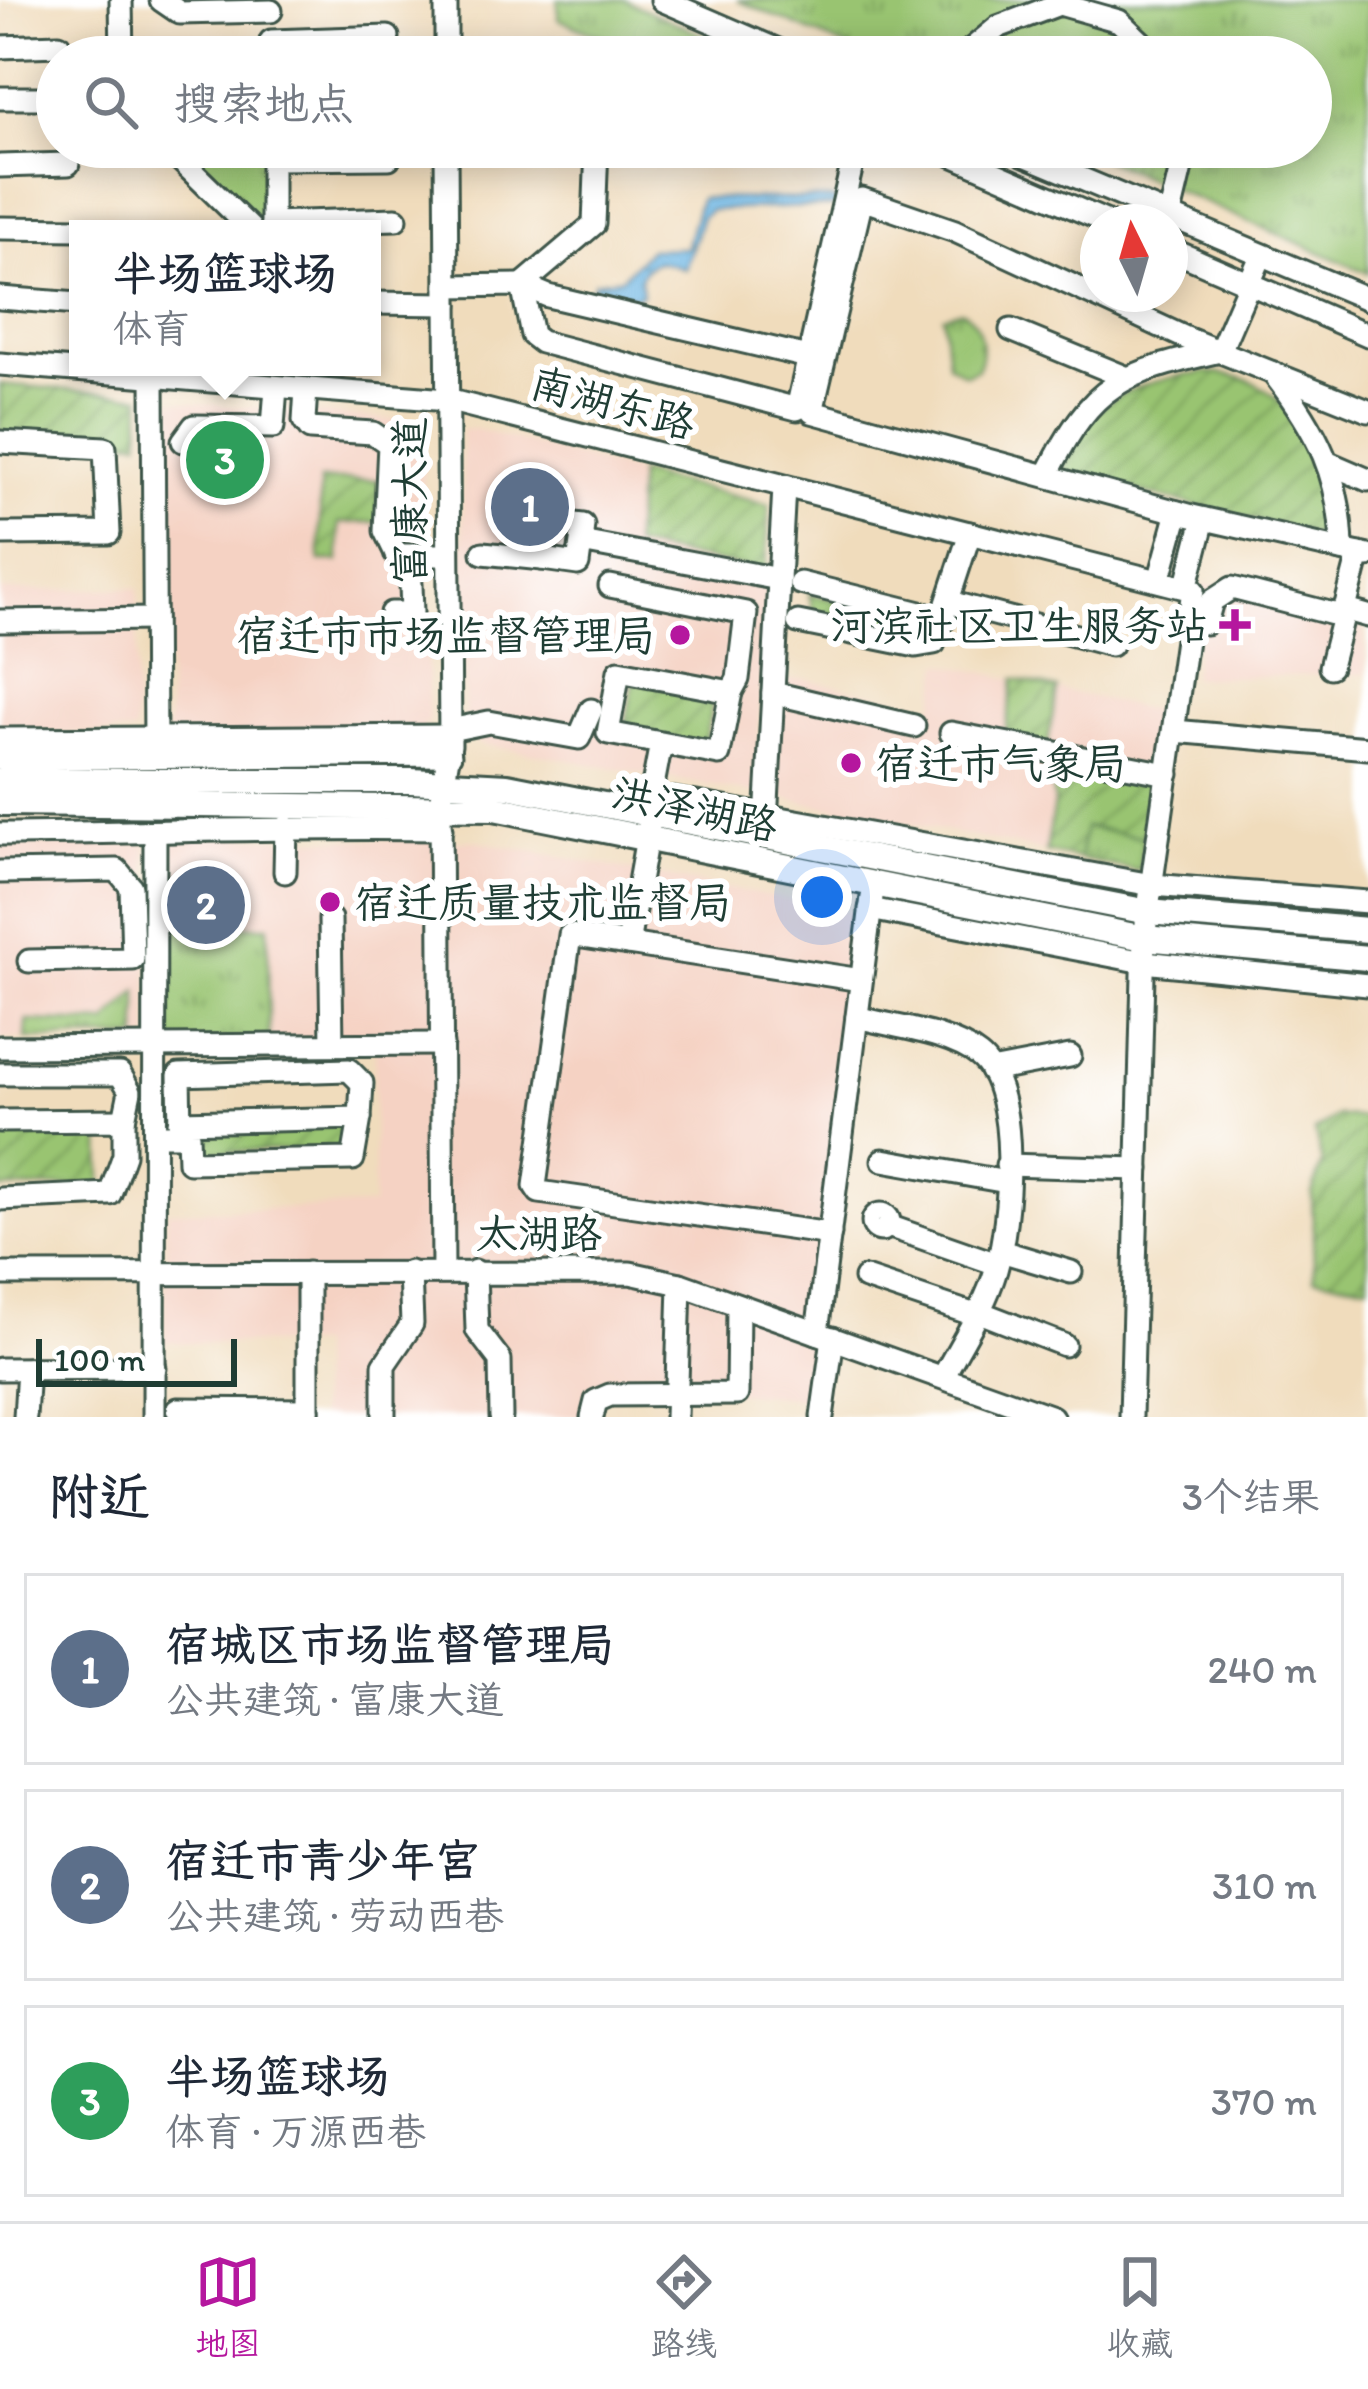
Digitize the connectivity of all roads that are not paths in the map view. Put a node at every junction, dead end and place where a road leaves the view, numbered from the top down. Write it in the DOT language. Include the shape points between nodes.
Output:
graph roads {
  1 [pos="121,0"];
  2 [pos="160,0"];
  3 [pos="446,0"];
  4 [pos="662,0"];
  5 [pos="1061,2"];
  6 [pos="271,6"];
  7 [pos="1114,10"];
  8 [pos="122,36"];
  9 [pos="446,36"];
  10 [pos="744,36"];
  11 [pos="987,36"];
  12 [pos="1138,36"];
  13 [pos="36,45"];
  14 [pos="0,46"];
  15 [pos="0,98"];
  16 [pos="36,98"];
  17 [pos="36,165"];
  18 [pos="0,166"];
  19 [pos="192,168"];
  20 [pos="271,168"];
  21 [pos="446,168"];
  22 [pos="596,168"];
  23 [pos="851,168"];
  24 [pos="982,168"];
  25 [pos="1054,168"];
  26 [pos="1181,168"];
  27 [pos="1137,204"];
  28 [pos="1172,204"];
  29 [pos="1080,210"];
  30 [pos="256,220"];
  31 [pos="266,220"];
  32 [pos="396,220"];
  33 [pos="381,221"];
  34 [pos="1188,226"];
  35 [pos="0,228"];
  36 [pos="69,229"];
  37 [pos="1261,256"];
  38 [pos="1188,257"];
  39 [pos="522,284"];
  40 [pos="1249,284"];
  41 [pos="447,295"];
  42 [pos="0,298"];
  43 [pos="1368,299"];
  44 [pos="381,302"];
  45 [pos="69,303"];
  46 [pos="1011,330"];
  47 [pos="1368,335"];
  48 [pos="1220,351"];
  49 [pos="808,357"];
  50 [pos="0,364"];
  51 [pos="69,370"];
  52 [pos="1273,373"];
  53 [pos="131,376"];
  54 [pos="1125,377"];
  55 [pos="153,378"];
  56 [pos="276,387"];
  57 [pos="306,389"];
  58 [pos="447,400"];
  59 [pos="1368,411"];
  60 [pos="183,441"];
  61 [pos="0,442"];
  62 [pos="1331,464"];
  63 [pos="1047,475"];
  64 [pos="1368,479"];
  65 [pos="784,488"];
  66 [pos="1178,512"];
  67 [pos="109,514"];
  68 [pos="1204,519"];
  69 [pos="159,529"];
  70 [pos="970,533"];
  71 [pos="0,534"];
  72 [pos="581,542"];
  73 [pos="482,553"];
  74 [pos="1356,553"];
  75 [pos="396,555"];
  76 [pos="448,555"];
  77 [pos="542,559"];
  78 [pos="790,581"];
  79 [pos="1159,581"];
  80 [pos="610,586"];
  81 [pos="1190,589"];
  82 [pos="947,610"];
  83 [pos="391,613"];
  84 [pos="1342,613"];
  85 [pos="1368,616"];
  86 [pos="154,619"];
  87 [pos="1189,620"];
  88 [pos="0,621"];
  89 [pos="798,622"];
  90 [pos="1111,645"];
  91 [pos="1330,667"];
  92 [pos="731,692"];
  93 [pos="773,693"];
  94 [pos="591,710"];
  95 [pos="914,726"];
  96 [pos="1174,731"];
  97 [pos="951,733"];
  98 [pos="294,737"];
  99 [pos="0,739"];
  100 [pos="450,740"];
  101 [pos="661,743"];
  102 [pos="154,746"];
  103 [pos="1368,748"];
  104 [pos="202,756"];
  105 [pos="0,759"];
  106 [pos="1168,774"];
  107 [pos="0,781"];
  108 [pos="246,781"];
  109 [pos="0,803"];
  110 [pos="143,804"];
  111 [pos="442,805"];
  112 [pos="650,812"];
  113 [pos="766,823"];
  114 [pos="207,827"];
  115 [pos="286,827"];
  116 [pos="155,833"];
  117 [pos="0,834"];
  118 [pos="50,834"];
  119 [pos="647,838"];
  120 [pos="879,855"];
  121 [pos="50,871"];
  122 [pos="0,872"];
  123 [pos="285,872"];
  124 [pos="1152,884"];
  125 [pos="872,897"];
  126 [pos="1368,902"];
  127 [pos="330,919"];
  128 [pos="1368,929"];
  129 [pos="1145,937"];
  130 [pos="628,944"];
  131 [pos="1368,958"];
  132 [pos="29,961"];
  133 [pos="861,980"];
  134 [pos="1368,985"];
  135 [pos="856,1017"];
  136 [pos="332,1043"];
  137 [pos="442,1044"];
  138 [pos="158,1045"];
  139 [pos="0,1048"];
  140 [pos="1070,1056"];
  141 [pos="992,1071"];
  142 [pos="0,1074"];
  143 [pos="361,1118"];
  144 [pos="124,1120"];
  145 [pos="0,1121"];
  146 [pos="169,1137"];
  147 [pos="124,1155"];
  148 [pos="883,1160"];
  149 [pos="1138,1169"];
  150 [pos="1007,1173"];
  151 [pos="0,1199"];
  152 [pos="888,1226"];
  153 [pos="830,1234"];
  154 [pos="999,1258"];
  155 [pos="443,1271"];
  156 [pos="475,1271"];
  157 [pos="410,1272"];
  158 [pos="308,1273"];
  159 [pos="1071,1273"];
  160 [pos="0,1274"];
  161 [pos="158,1275"];
  162 [pos="865,1278"];
  163 [pos="680,1284"];
  164 [pos="738,1304"];
  165 [pos="976,1313"];
  166 [pos="825,1336"];
  167 [pos="1064,1345"];
  168 [pos="155,1368"];
  169 [pos="0,1369"];
  170 [pos="28,1369"];
  171 [pos="943,1377"];
  172 [pos="676,1394"];
  173 [pos="178,1409"];
  174 [pos="308,1413"];
  175 [pos="25,1417"];
  176 [pos="154,1417"];
  177 [pos="384,1417"];
  178 [pos="501,1417"];
  179 [pos="592,1417"];
  180 [pos="676,1417"];
  181 [pos="822,1417"];
  182 [pos="1052,1417"];
  183 [pos="1132,1417"];
  1 -- 8 [label="street"];
  2 -- 6 [label="street" via="180,13"];
  3 -- 9 [label="street"];
  4 -- 10 [label="street"];
  5 -- 7 [label="street"];
  5 -- 11 [label="street"];
  7 -- 12 [label="street"];
  13 -- 14 [label="street"];
  15 -- 16 [label="street"];
  17 -- 18 [label="street"];
  19 -- 30 [label="street"];
  20 -- 31 [label="street"];
  21 -- 41 [label="street, 富康大道"];
  22 -- 39 [label="street" via="594,224"];
  23 -- 49 [label="street"];
  24 -- 29 [label="street"];
  25 -- 27 [label="street"];
  26 -- 28 [label="street"];
  32 -- 33 [label="street"];
  34 -- 37 [label="street"];
  35 -- 36 [label="street"];
  37 -- 40 [label="street"];
  37 -- 43 [label="street"];
  38 -- 40 [label="street"];
  39 -- 41 [label="street"];
  39 -- 49 [label="street"];
  39 -- 49 [label="street" via="532,335 541,343 796,409"];
  40 -- 47 [label="street"];
  40 -- 48 [label="street"];
  41 -- 44 [label="street"];
  41 -- 58 [label="street, 富康大道"];
  42 -- 45 [label="street"];
  46 -- 54 [label="street"];
  48 -- 52 [label="street"];
  48 -- 54 [label="street"];
  48 -- 63 [label="street" via="955,231 862,199 812,412"];
  50 -- 51 [label="street, 南湖东路"];
  52 -- 59 [label="street"];
  52 -- 62 [label="street"];
  53 -- 55 [label="street, 南湖东路"];
  54 -- 63 [label="street" via="1081,415"];
  55 -- 56 [label="street, 南湖东路"];
  55 -- 69 [label="street"];
  56 -- 57 [label="street, 南湖东路"];
  56 -- 60 [label="street" via="273,428 198,426"];
  57 -- 58 [label="street, 南湖东路"];
  57 -- 75 [label="street" via="310,429 373,433 388,443 385,531"];
  58 -- 65 [label="street, 南湖东路"];
  58 -- 76 [label="street, 富康大道"];
  61 -- 67 [label="street" via="105,448"];
  62 -- 64 [label="street"];
  62 -- 74 [label="street"];
  63 -- 66 [label="street"];
  65 -- 70 [label="street, 南湖东路"];
  65 -- 78 [label="street"];
  66 -- 68 [label="street"];
  66 -- 79 [label="street"];
  67 -- 69 [label="street"];
  67 -- 71 [label="street" via="109,533"];
  68 -- 74 [label="street"];
  68 -- 81 [label="street"];
  69 -- 86 [label="street"];
  70 -- 79 [label="street, 南湖东路"];
  70 -- 82 [label="street"];
  72 -- 77 [label="street" via="578,564"];
  72 -- 77 [label="street" via="584,525 547,521"];
  72 -- 78 [label="street"];
  73 -- 77 [label="street"];
  74 -- 84 [label="street"];
  75 -- 76 [label="street"];
  75 -- 83 [label="street" via="411,584 412,613"];
  76 -- 100 [label="street, 富康大道"];
  78 -- 82 [label="street"];
  78 -- 93 [label="street"];
  79 -- 81 [label="street, 南湖东路"];
  80 -- 92 [label="street" via="746,613"];
  81 -- 87 [label="street"];
  82 -- 89 [label="street" via="939,637 924,646"];
  82 -- 90 [label="street"];
  84 -- 85 [label="street"];
  84 -- 87 [label="street" via="1232,587 1212,601 1206,623"];
  84 -- 91 [label="street"];
  86 -- 88 [label="street"];
  86 -- 102 [label="street"];
  87 -- 96 [label="street"];
  92 -- 101 [label="street" via="719,754"];
  92 -- 101 [label="street" via="620,671 608,734"];
  93 -- 95 [label="street"];
  93 -- 113 [label="street"];
  94 -- 100 [label="street" via="579,738 489,722"];
  96 -- 103 [label="street"];
  96 -- 106 [label="street"];
  97 -- 106 [label="street"];
  98 -- 100 [label="street"];
  98 -- 102 [label="street"];
  98 -- 104 [label="street"];
  99 -- 102 [label="street"];
  100 -- 111 [label="street, 富康大道"];
  101 -- 112 [label="street"];
  102 -- 104 [label="street"];
  102 -- 105 [label="street"];
  104 -- 108 [label="street"];
  106 -- 124 [label="street"];
  107 -- 108 [label="main road, 洪泽湖路"];
  108 -- 111 [label="main road, 洪泽湖路"];
  109 -- 110 [label="main road, 洪泽湖路"];
  110 -- 111 [label="main road, 洪泽湖路"];
  110 -- 114 [label="street"];
  111 -- 112 [label="main road, 洪泽湖路" via="507,786"];
  111 -- 115 [label="street"];
  111 -- 119 [label="main road, 洪泽湖路"];
  111 -- 137 [label="street, 富康大道"];
  112 -- 113 [label="main road, 洪泽湖路"];
  112 -- 119 [label="street"];
  113 -- 120 [label="main road, 洪泽湖路"];
  113 -- 124 [label="street"];
  114 -- 115 [label="street"];
  114 -- 116 [label="street"];
  115 -- 123 [label="street"];
  116 -- 118 [label="street"];
  116 -- 138 [label="street"];
  117 -- 118 [label="street"];
  118 -- 121 [label="street"];
  119 -- 125 [label="main road, 洪泽湖路"];
  119 -- 130 [label="street"];
  120 -- 125 [label="street"];
  120 -- 129 [label="main road, 洪泽湖路"];
  121 -- 122 [label="street"];
  121 -- 132 [label="street" via="127,876 133,959"];
  124 -- 126 [label="street"];
  124 -- 129 [label="street"];
  125 -- 129 [label="main road, 洪泽湖路"];
  125 -- 133 [label="street"];
  127 -- 136 [label="street"];
  128 -- 129 [label="main road, 洪泽湖路"];
  129 -- 131 [label="main road, 洪泽湖路"];
  129 -- 134 [label="street"];
  129 -- 149 [label="street"];
  130 -- 133 [label="street"];
  130 -- 153 [label="street" via="570,935 539,1192"];
  133 -- 135 [label="street"];
  135 -- 141 [label="street" via="957,1044"];
  135 -- 153 [label="street"];
  136 -- 137 [label="street"];
  136 -- 138 [label="street"];
  137 -- 155 [label="street, 富康大道"];
  138 -- 139 [label="street"];
  138 -- 146 [label="street"];
  140 -- 141 [label="street"];
  141 -- 150 [label="street" via="1007,1122"];
  142 -- 144 [label="street" via="120,1074 130,1091"];
  143 -- 146 [label="street"];
  143 -- 146 [label="street" via="353,1159 189,1162 188,1135"];
  143 -- 146 [label="street" via="362,1083 349,1070 179,1075"];
  144 -- 145 [label="street"];
  144 -- 147 [label="street"];
  146 -- 147 [label="street"];
  146 -- 161 [label="street"];
  147 -- 151 [label="street" via="106,1196"];
  148 -- 150 [label="street"];
  149 -- 150 [label="street"];
  149 -- 183 [label="street"];
  150 -- 154 [label="street"];
  152 -- 154 [label="street"];
  153 -- 166 [label="street"];
  154 -- 159 [label="street"];
  154 -- 165 [label="street"];
  155 -- 156 [label="street, 太湖路"];
  155 -- 157 [label="street, 太湖路"];
  156 -- 163 [label="street, 太湖路" via="618,1272"];
  156 -- 178 [label="street" via="477,1330 499,1353"];
  157 -- 158 [label="street, 太湖路"];
  157 -- 177 [label="street" via="412,1324 385,1365"];
  158 -- 161 [label="street, 太湖路"];
  158 -- 174 [label="street"];
  160 -- 161 [label="street, 太湖路"];
  161 -- 168 [label="street"];
  162 -- 165 [label="street"];
  163 -- 164 [label="street, 太湖路"];
  163 -- 172 [label="street"];
  164 -- 166 [label="street, 太湖路"];
  164 -- 172 [label="street" via="737,1394"];
  165 -- 167 [label="street"];
  165 -- 171 [label="street"];
  166 -- 171 [label="street, 太湖路"];
  166 -- 181 [label="street"];
  168 -- 170 [label="street"];
  168 -- 176 [label="street"];
  169 -- 170 [label="street"];
  170 -- 175 [label="street"];
  171 -- 182 [label="street, 太湖路"];
  172 -- 179 [label="street" via="602,1397"];
  172 -- 180 [label="street"];
  173 -- 174 [label="street"];
}
